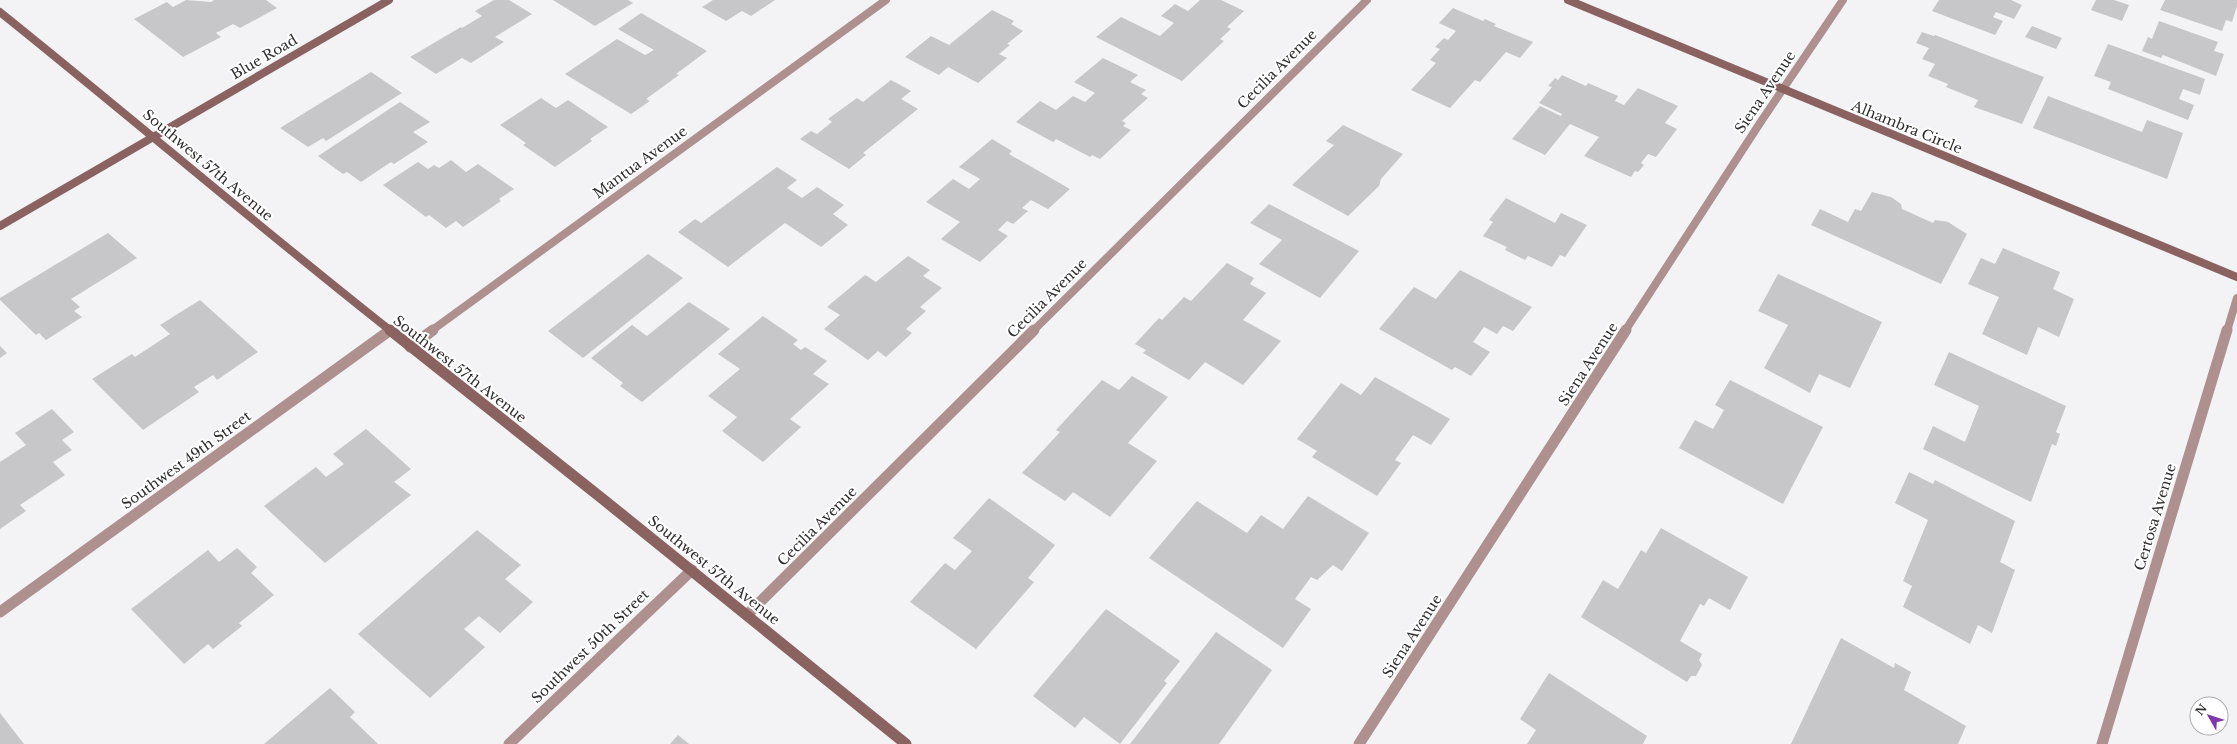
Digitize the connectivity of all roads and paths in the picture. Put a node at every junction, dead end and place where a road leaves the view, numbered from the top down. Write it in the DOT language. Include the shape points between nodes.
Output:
graph roads {
  1 [pos="389,0"];
  2 [pos="886,0"];
  3 [pos="1367,0"];
  4 [pos="1568,0"];
  5 [pos="1843,0"];
  6 [pos="0,12"];
  7 [pos="1784,90"];
  8 [pos="151,137"];
  9 [pos="0,226"];
  10 [pos="2237,278"];
  11 [pos="2237,298"];
  12 [pos="389,331"];
  13 [pos="410,347"];
  14 [pos="692,570"];
  15 [pos="0,612"];
  16 [pos="747,615"];
  17 [pos="508,744"];
  18 [pos="906,744"];
  19 [pos="1359,744"];
  20 [pos="2102,744"];
  1 -- 8 [label="main road, Blue Road"];
  2 -- 13 [label="street, Mantua Avenue"];
  3 -- 16 [label="street, Cecilia Avenue"];
  4 -- 7 [label="main road, Alhambra Circle"];
  5 -- 7 [label="street, Siena Avenue"];
  6 -- 8 [label="main road, Southwest 57th Avenue" via="115,104"];
  7 -- 10 [label="main road, Alhambra Circle"];
  7 -- 19 [label="street, Siena Avenue"];
  8 -- 9 [label="main road, Blue Road"];
  8 -- 12 [label="main road, Southwest 57th Avenue"];
  11 -- 20 [label="street, Certosa Avenue"];
  12 -- 13 [label="main road, Southwest 57th Avenue"];
  12 -- 15 [label="street, Southwest 49th Street"];
  13 -- 14 [label="main road, Southwest 57th Avenue"];
  14 -- 16 [label="main road, Southwest 57th Avenue"];
  14 -- 17 [label="street, Southwest 50th Street"];
  16 -- 18 [label="main road, Southwest 57th Avenue"];
}
